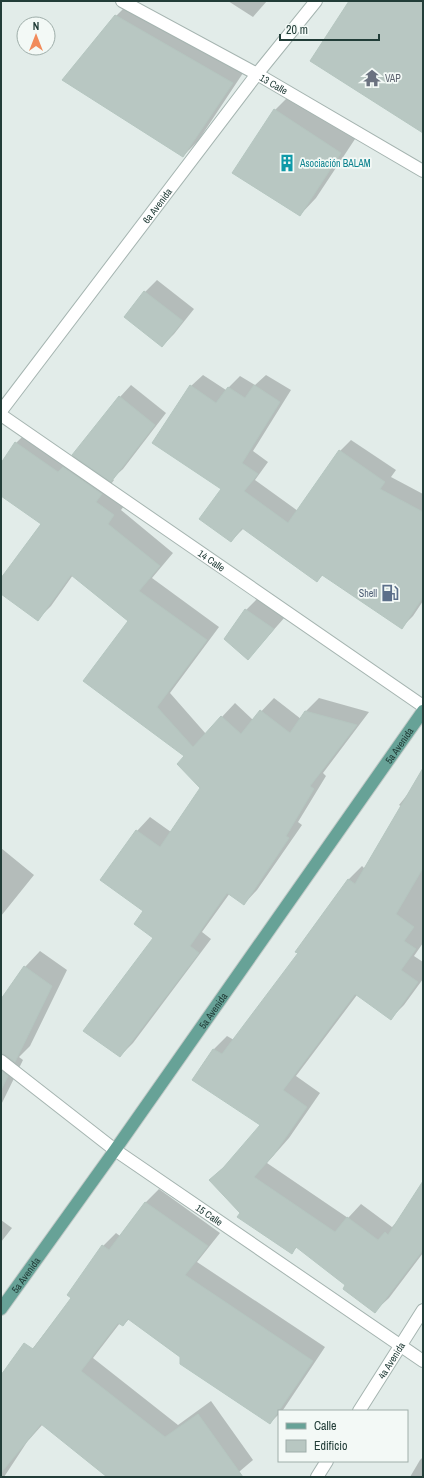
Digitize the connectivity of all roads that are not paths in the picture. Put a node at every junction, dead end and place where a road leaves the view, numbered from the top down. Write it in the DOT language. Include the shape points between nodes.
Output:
graph roads {
  1 [pos="122,1"];
  2 [pos="316,1"];
  3 [pos="256,74"];
  4 [pos="423,171"];
  5 [pos="1,412"];
  6 [pos="1,415"];
  7 [pos="423,706"];
  8 [pos="423,712"];
  9 [pos="1,1061"];
  10 [pos="115,1150"];
  11 [pos="1,1309"];
  12 [pos="423,1310"];
  13 [pos="401,1345"];
  14 [pos="423,1362"];
  15 [pos="360,1410"];
  16 [pos="326,1462"];
  17 [pos="317,1477"];
  1 -- 3 [label="street, 13 Calle"];
  2 -- 3 [label="street, 6a Avenida"];
  3 -- 4 [label="street, 13 Calle"];
  3 -- 5 [label="street, 6a Avenida"];
  6 -- 7 [label="street, 14 Calle"];
  8 -- 10 [label="main road, 5a Avenida"];
  9 -- 10 [label="street, 15 Calle"];
  10 -- 11 [label="main road, 5a Avenida"];
  10 -- 13 [label="street, 15 Calle"];
  12 -- 13 [label="street, 4a Avenida"];
  13 -- 14 [label="street, 15 Calle"];
  13 -- 15 [label="street, 4a Avenida"];
  16 -- 17 [label="street"];
}
